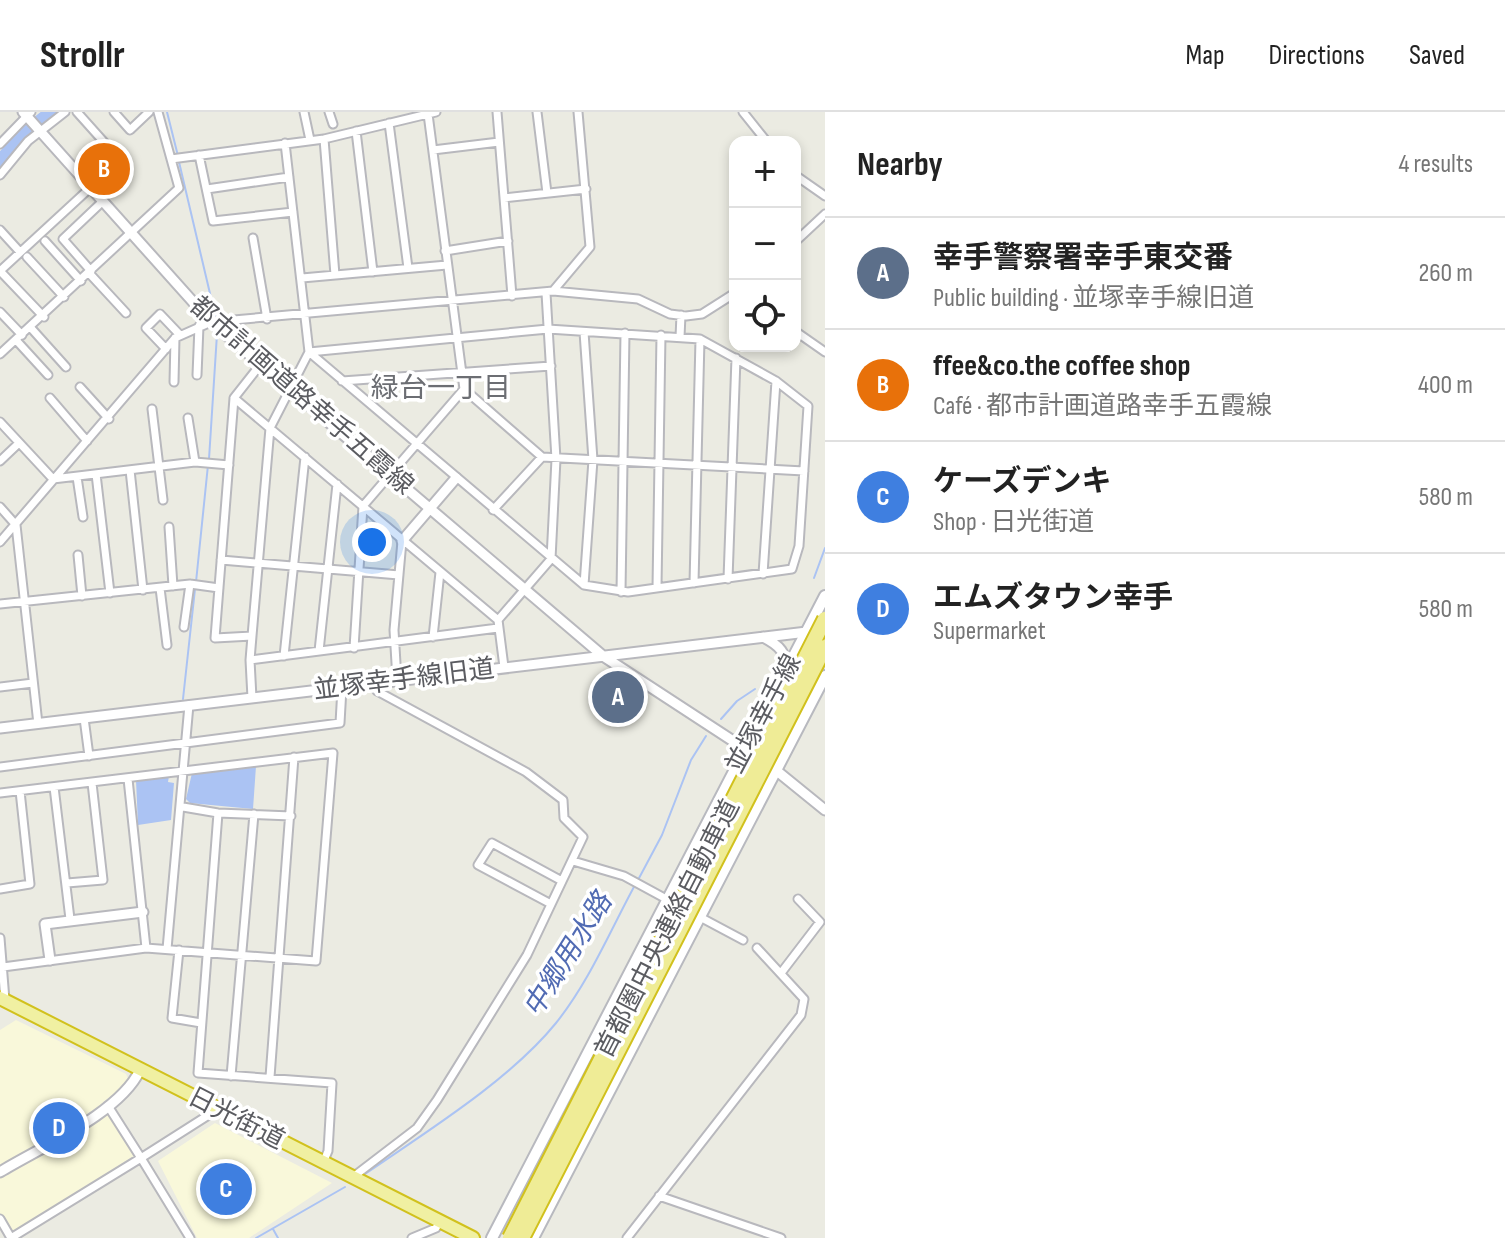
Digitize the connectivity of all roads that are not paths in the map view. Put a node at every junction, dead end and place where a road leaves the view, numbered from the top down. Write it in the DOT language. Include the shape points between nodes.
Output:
graph roads {
  1 [pos="65,112"];
  2 [pos="77,112"];
  3 [pos="114,112"];
  4 [pos="149,112"];
  5 [pos="158,112"];
  6 [pos="304,112"];
  7 [pos="329,112"];
  8 [pos="497,112"];
  9 [pos="537,112"];
  10 [pos="578,112"];
  11 [pos="743,112"];
  12 [pos="432,113"];
  13 [pos="27,115"];
  14 [pos="389,123"];
  15 [pos="333,124"];
  16 [pos="39,130"];
  17 [pos="356,131"];
  18 [pos="762,136"];
  19 [pos="324,139"];
  20 [pos="310,140"];
  21 [pos="499,142"];
  22 [pos="285,143"];
  23 [pos="0,144"];
  24 [pos="433,150"];
  25 [pos="199,155"];
  26 [pos="171,159"];
  27 [pos="0,175"];
  28 [pos="289,177"];
  29 [pos="82,178"];
  30 [pos="801,179"];
  31 [pos="90,188"];
  32 [pos="207,189"];
  33 [pos="586,189"];
  34 [pos="547,193"];
  35 [pos="825,196"];
  36 [pos="504,198"];
  37 [pos="102,202"];
  38 [pos="293,212"];
  39 [pos="825,214"];
  40 [pos="0,230"];
  41 [pos="130,233"];
  42 [pos="801,236"];
  43 [pos="253,238"];
  44 [pos="45,241"];
  45 [pos="508,241"];
  46 [pos="445,251"];
  47 [pos="24,255"];
  48 [pos="447,265"];
  49 [pos="1,268"];
  50 [pos="408,268"];
  51 [pos="90,272"];
  52 [pos="373,272"];
  53 [pos="335,275"];
  54 [pos="302,278"];
  55 [pos="81,281"];
  56 [pos="549,292"];
  57 [pos="512,296"];
  58 [pos="64,297"];
  59 [pos="729,297"];
  60 [pos="451,302"];
  61 [pos="0,312"];
  62 [pos="126,313"];
  63 [pos="306,314"];
  64 [pos="681,315"];
  65 [pos="44,317"];
  66 [pos="267,319"];
  67 [pos="211,322"];
  68 [pos="199,326"];
  69 [pos="31,328"];
  70 [pos="548,329"];
  71 [pos="584,332"];
  72 [pos="625,333"];
  73 [pos="661,335"];
  74 [pos="801,335"];
  75 [pos="177,337"];
  76 [pos="680,337"];
  77 [pos="19,338"];
  78 [pos="456,339"];
  79 [pos="700,339"];
  80 [pos="166,349"];
  81 [pos="309,352"];
  82 [pos="825,352"];
  83 [pos="0,354"];
  84 [pos="736,358"];
  85 [pos="260,365"];
  86 [pos="551,366"];
  87 [pos="66,367"];
  88 [pos="460,373"];
  89 [pos="48,375"];
  90 [pos="197,375"];
  91 [pos="342,381"];
  92 [pos="776,381"];
  93 [pos="174,382"];
  94 [pos="80,387"];
  95 [pos="289,389"];
  96 [pos="464,389"];
  97 [pos="50,398"];
  98 [pos="234,398"];
  99 [pos="152,409"];
  100 [pos="188,418"];
  101 [pos="109,419"];
  102 [pos="0,422"];
  103 [pos="270,428"];
  104 [pos="87,441"];
  105 [pos="19,443"];
  106 [pos="416,444"];
  107 [pos="305,457"];
  108 [pos="542,457"];
  109 [pos="556,459"];
  110 [pos="593,460"];
  111 [pos="0,461"];
  112 [pos="195,462"];
  113 [pos="626,462"];
  114 [pos="659,464"];
  115 [pos="229,465"];
  116 [pos="696,466"];
  117 [pos="159,467"];
  118 [pos="732,468"];
  119 [pos="130,470"];
  120 [pos="770,470"];
  121 [pos="804,471"];
  122 [pos="96,474"];
  123 [pos="390,475"];
  124 [pos="77,477"];
  125 [pos="456,478"];
  126 [pos="53,479"];
  127 [pos="337,484"];
  128 [pos="163,500"];
  129 [pos="363,506"];
  130 [pos="0,507"];
  131 [pos="429,508"];
  132 [pos="493,510"];
  133 [pos="83,517"];
  134 [pos="16,525"];
  135 [pos="169,527"];
  136 [pos="402,541"];
  137 [pos="0,542"];
  138 [pos="78,555"];
  139 [pos="551,559"];
  140 [pos="221,560"];
  141 [pos="256,564"];
  142 [pos="292,567"];
  143 [pos="325,570"];
  144 [pos="440,572"];
  145 [pos="360,573"];
  146 [pos="763,574"];
  147 [pos="399,575"];
  148 [pos="728,579"];
  149 [pos="694,583"];
  150 [pos="190,584"];
  151 [pos="584,585"];
  152 [pos="173,586"];
  153 [pos="657,587"];
  154 [pos="160,588"];
  155 [pos="219,588"];
  156 [pos="143,590"];
  157 [pos="525,590"];
  158 [pos="621,592"];
  159 [pos="110,593"];
  160 [pos="82,596"];
  161 [pos="825,596"];
  162 [pos="24,602"];
  163 [pos="0,604"];
  164 [pos="498,624"];
  165 [pos="825,624"];
  166 [pos="184,627"];
  167 [pos="807,632"];
  168 [pos="252,636"];
  169 [pos="433,637"];
  170 [pos="762,637"];
  171 [pos="394,642"];
  172 [pos="167,645"];
  173 [pos="825,647"];
  174 [pos="354,648"];
  175 [pos="319,651"];
  176 [pos="284,656"];
  177 [pos="603,656"];
  178 [pos="250,660"];
  179 [pos="504,667"];
  180 [pos="825,676"];
  181 [pos="783,679"];
  182 [pos="397,680"];
  183 [pos="33,683"];
  184 [pos="373,684"];
  185 [pos="0,687"];
  186 [pos="342,688"];
  187 [pos="252,698"];
  188 [pos="189,705"];
  189 [pos="84,718"];
  190 [pos="38,724"];
  191 [pos="0,728"];
  192 [pos="187,743"];
  193 [pos="746,750"];
  194 [pos="89,756"];
  195 [pos="294,757"];
  196 [pos="0,767"];
  197 [pos="776,769"];
  198 [pos="184,771"];
  199 [pos="128,779"];
  200 [pos="92,783"];
  201 [pos="54,787"];
  202 [pos="20,791"];
  203 [pos="0,793"];
  204 [pos="183,807"];
  205 [pos="825,810"];
  206 [pos="218,813"];
  207 [pos="254,814"];
  208 [pos="291,816"];
  209 [pos="692,853"];
  210 [pos="573,861"];
  211 [pos="562,881"];
  212 [pos="67,883"];
  213 [pos="0,889"];
  214 [pos="798,899"];
  215 [pos="668,900"];
  216 [pos="551,904"];
  217 [pos="143,912"];
  218 [pos="699,917"];
  219 [pos="70,919"];
  220 [pos="0,938"];
  221 [pos="743,940"];
  222 [pos="146,948"];
  223 [pos="757,948"];
  224 [pos="167,949"];
  225 [pos="179,950"];
  226 [pos="206,952"];
  227 [pos="240,956"];
  228 [pos="281,959"];
  229 [pos="50,960"];
  230 [pos="3,967"];
  231 [pos="781,973"];
  232 [pos="2,999"];
  233 [pos="201,1023"];
  234 [pos="140,1070"];
  235 [pos="231,1076"];
  236 [pos="270,1077"];
  237 [pos="108,1106"];
  238 [pos="218,1109"];
  239 [pos="141,1158"];
  240 [pos="323,1163"];
  241 [pos="0,1172"];
  242 [pos="353,1178"];
  243 [pos="562,1183"];
  244 [pos="659,1196"];
  245 [pos="0,1219"];
  246 [pos="440,1221"];
  247 [pos="11,1238"];
  248 [pos="190,1238"];
  249 [pos="412,1238"];
  250 [pos="473,1238"];
  251 [pos="492,1238"];
  252 [pos="510,1238"];
  253 [pos="520,1238"];
  254 [pos="533,1238"];
  255 [pos="627,1238"];
  256 [pos="781,1238"];
  1 -- 16 [label="street"];
  2 -- 29 [label="street" via="111,150"];
  3 -- 4 [label="street" via="130,130"];
  5 -- 26 [label="street"];
  6 -- 20 [label="street"];
  7 -- 15 [label="street"];
  8 -- 21 [label="street"];
  9 -- 34 [label="street"];
  10 -- 33 [label="street"];
  11 -- 18 [label="street"];
  12 -- 14 [label="street"];
  12 -- 24 [label="street"];
  13 -- 16 [label="street, 都市計画道路幸手五霞線"];
  13 -- 23 [label="street"];
  14 -- 17 [label="street"];
  14 -- 50 [label="street"];
  16 -- 27 [label="street"];
  16 -- 29 [label="street, 都市計画道路幸手五霞線"];
  17 -- 19 [label="street"];
  17 -- 52 [label="street"];
  19 -- 20 [label="street"];
  19 -- 53 [label="street"];
  20 -- 22 [label="street"];
  21 -- 24 [label="street"];
  21 -- 36 [label="street"];
  22 -- 25 [label="street"];
  22 -- 28 [label="street"];
  24 -- 46 [label="street"];
  25 -- 26 [label="street"];
  25 -- 32 [label="street"];
  26 -- 41 [label="street" via="179,188"];
  28 -- 32 [label="street"];
  28 -- 38 [label="street"];
  29 -- 31 [label="street, 都市計画道路幸手五霞線"];
  30 -- 35 [label="street"];
  31 -- 37 [label="street, 都市計画道路幸手五霞線"];
  31 -- 47 [label="street"];
  32 -- 38 [label="street" via="213,221"];
  33 -- 34 [label="street"];
  33 -- 56 [label="street" via="590,247"];
  34 -- 36 [label="street"];
  36 -- 45 [label="street"];
  37 -- 41 [label="street, 都市計画道路幸手五霞線"];
  37 -- 51 [label="street" via="63,239"];
  38 -- 54 [label="street"];
  39 -- 42 [label="street"];
  40 -- 47 [label="street"];
  41 -- 51 [label="street"];
  41 -- 67 [label="street, 都市計画道路幸手五霞線"];
  43 -- 66 [label="street"];
  44 -- 55 [label="street"];
  45 -- 46 [label="street"];
  45 -- 57 [label="street"];
  46 -- 48 [label="street"];
  47 -- 49 [label="street"];
  47 -- 58 [label="street"];
  48 -- 50 [label="street"];
  48 -- 60 [label="street"];
  49 -- 65 [label="street"];
  50 -- 52 [label="street"];
  51 -- 55 [label="street"];
  51 -- 62 [label="street"];
  52 -- 53 [label="street"];
  53 -- 54 [label="street"];
  54 -- 63 [label="street"];
  55 -- 58 [label="street"];
  56 -- 57 [label="street"];
  56 -- 64 [label="street" via="638,299"];
  56 -- 70 [label="street"];
  57 -- 60 [label="street"];
  58 -- 65 [label="street"];
  59 -- 64 [label="street" via="702,314"];
  60 -- 63 [label="street"];
  60 -- 78 [label="street"];
  61 -- 77 [label="street"];
  63 -- 66 [label="street"];
  63 -- 81 [label="street"];
  64 -- 76 [label="street"];
  65 -- 69 [label="street"];
  66 -- 67 [label="street"];
  67 -- 68 [label="street"];
  67 -- 85 [label="street, 都市計画道路幸手五霞線"];
  68 -- 75 [label="street"];
  68 -- 90 [label="street"];
  69 -- 77 [label="street"];
  69 -- 87 [label="street"];
  70 -- 71 [label="street"];
  70 -- 78 [label="street"];
  70 -- 86 [label="street"];
  71 -- 72 [label="street"];
  71 -- 110 [label="street"];
  72 -- 73 [label="street"];
  72 -- 113 [label="street"];
  73 -- 76 [label="street"];
  73 -- 114 [label="street"];
  74 -- 82 [label="street"];
  75 -- 80 [label="street"];
  75 -- 80 [label="street" via="160,314 146,328"];
  75 -- 93 [label="street"];
  76 -- 79 [label="street"];
  77 -- 83 [label="street"];
  77 -- 89 [label="street"];
  78 -- 81 [label="street"];
  78 -- 88 [label="street"];
  79 -- 84 [label="street"];
  79 -- 116 [label="street"];
  80 -- 101 [label="street"];
  81 -- 91 [label="street"];
  81 -- 95 [label="street"];
  84 -- 92 [label="street"];
  84 -- 118 [label="street"];
  85 -- 95 [label="street, 都市計画道路幸手五霞線"];
  85 -- 98 [label="street"];
  86 -- 88 [label="street"];
  86 -- 109 [label="street"];
  88 -- 91 [label="street"];
  88 -- 96 [label="street"];
  91 -- 106 [label="street"];
  92 -- 120 [label="street"];
  92 -- 121 [label="street" via="808,406"];
  94 -- 101 [label="street"];
  95 -- 103 [label="street"];
  95 -- 123 [label="street, 都市計画道路幸手五霞線"];
  96 -- 106 [label="street"];
  96 -- 108 [label="street"];
  97 -- 104 [label="street"];
  98 -- 103 [label="street"];
  98 -- 115 [label="street"];
  99 -- 117 [label="street"];
  100 -- 112 [label="street"];
  101 -- 104 [label="street"];
  102 -- 105 [label="street"];
  103 -- 107 [label="street"];
  103 -- 141 [label="street"];
  104 -- 126 [label="street"];
  105 -- 111 [label="street"];
  105 -- 126 [label="street"];
  106 -- 123 [label="street"];
  106 -- 125 [label="street"];
  107 -- 127 [label="street"];
  107 -- 142 [label="street"];
  108 -- 109 [label="street"];
  108 -- 132 [label="street"];
  109 -- 110 [label="street"];
  109 -- 139 [label="street"];
  110 -- 113 [label="street"];
  110 -- 151 [label="street"];
  112 -- 115 [label="street"];
  112 -- 117 [label="street"];
  113 -- 114 [label="street"];
  113 -- 158 [label="street"];
  114 -- 116 [label="street"];
  114 -- 153 [label="street"];
  115 -- 140 [label="street"];
  116 -- 118 [label="street"];
  116 -- 149 [label="street"];
  117 -- 119 [label="street"];
  117 -- 128 [label="street"];
  118 -- 120 [label="street"];
  118 -- 148 [label="street"];
  119 -- 122 [label="street"];
  119 -- 156 [label="street"];
  120 -- 121 [label="street"];
  120 -- 146 [label="street"];
  121 -- 146 [label="street" via="799,546 792,569"];
  122 -- 124 [label="street"];
  122 -- 159 [label="street"];
  123 -- 129 [label="street"];
  123 -- 131 [label="street, 都市計画道路幸手五霞線"];
  124 -- 126 [label="street"];
  124 -- 133 [label="street"];
  125 -- 131 [label="street"];
  125 -- 132 [label="street"];
  126 -- 134 [label="street"];
  127 -- 129 [label="street"];
  127 -- 143 [label="street"];
  129 -- 136 [label="street"];
  129 -- 145 [label="street"];
  130 -- 134 [label="street"];
  131 -- 136 [label="street"];
  131 -- 157 [label="street, 都市計画道路幸手五霞線"];
  132 -- 139 [label="street"];
  134 -- 137 [label="street"];
  134 -- 162 [label="street"];
  135 -- 152 [label="street"];
  136 -- 144 [label="street"];
  136 -- 147 [label="street"];
  138 -- 160 [label="street"];
  139 -- 151 [label="street"];
  139 -- 157 [label="street"];
  140 -- 141 [label="street"];
  140 -- 155 [label="street"];
  141 -- 142 [label="street"];
  141 -- 168 [label="street"];
  142 -- 143 [label="street"];
  142 -- 176 [label="street"];
  143 -- 145 [label="street"];
  143 -- 175 [label="street"];
  144 -- 164 [label="street"];
  144 -- 169 [label="street"];
  145 -- 147 [label="street"];
  145 -- 174 [label="street"];
  146 -- 148 [label="street"];
  147 -- 171 [label="street"];
  148 -- 149 [label="street"];
  149 -- 153 [label="street"];
  150 -- 152 [label="street"];
  150 -- 155 [label="street"];
  150 -- 166 [label="street"];
  151 -- 158 [label="street"];
  152 -- 154 [label="street"];
  153 -- 158 [label="street"];
  154 -- 156 [label="street"];
  154 -- 172 [label="street"];
  155 -- 168 [label="street" via="215,638"];
  156 -- 159 [label="street"];
  157 -- 164 [label="street"];
  157 -- 177 [label="street, 都市計画道路幸手五霞線"];
  159 -- 160 [label="street"];
  160 -- 162 [label="street"];
  161 -- 167 [label="main road"];
  162 -- 163 [label="street"];
  162 -- 183 [label="street"];
  164 -- 169 [label="street"];
  164 -- 179 [label="street"];
  165 -- 167 [label="main road, 並塚幸手線"];
  165 -- 252 [label="highway, 首都圏中央連絡自動車道, bridge"];
  167 -- 170 [label="street, 並塚幸手線旧道"];
  167 -- 181 [label="main road, 並塚幸手線"];
  168 -- 178 [label="street"];
  169 -- 171 [label="street"];
  170 -- 177 [label="street, 並塚幸手線旧道"];
  170 -- 181 [label="street" via="785,656"];
  171 -- 174 [label="street"];
  171 -- 182 [label="street"];
  173 -- 253 [label="highway, 首都圏中央連絡自動車道, bridge"];
  174 -- 175 [label="street"];
  175 -- 176 [label="street"];
  176 -- 178 [label="street"];
  177 -- 179 [label="street, 並塚幸手線旧道"];
  177 -- 193 [label="street, 都市計画道路幸手五霞線"];
  178 -- 187 [label="street"];
  179 -- 182 [label="street, 並塚幸手線旧道"];
  180 -- 197 [label="main road, 並塚幸手線"];
  181 -- 193 [label="main road, 並塚幸手線"];
  182 -- 184 [label="street, 並塚幸手線旧道"];
  183 -- 185 [label="street"];
  183 -- 190 [label="street"];
  184 -- 186 [label="street, 並塚幸手線旧道"];
  184 -- 210 [label="street" via="377,691 526,772 563,800 564,818 583,837"];
  186 -- 187 [label="street, 並塚幸手線旧道"];
  186 -- 192 [label="street" via="340,723"];
  187 -- 188 [label="street, 並塚幸手線旧道"];
  188 -- 189 [label="street, 並塚幸手線旧道"];
  188 -- 192 [label="street"];
  189 -- 190 [label="street, 並塚幸手線旧道"];
  189 -- 194 [label="street"];
  190 -- 191 [label="street, 並塚幸手線旧道"];
  192 -- 194 [label="street"];
  192 -- 198 [label="street"];
  193 -- 197 [label="street, 都市計画道路幸手五霞線"];
  193 -- 209 [label="main road, 並塚幸手線"];
  194 -- 196 [label="street"];
  195 -- 198 [label="street"];
  195 -- 208 [label="street"];
  195 -- 228 [label="street" via="333,753 316,961"];
  197 -- 205 [label="street, 都市計画道路幸手五霞線"];
  197 -- 209 [label="main road" via="756,772 734,809 713,823"];
  197 -- 218 [label="main road, 並塚幸手線"];
  198 -- 199 [label="street"];
  198 -- 204 [label="street"];
  199 -- 200 [label="street"];
  199 -- 217 [label="street"];
  200 -- 201 [label="street"];
  200 -- 212 [label="street" via="103,880"];
  201 -- 202 [label="street"];
  201 -- 212 [label="street"];
  202 -- 203 [label="street"];
  202 -- 213 [label="street" via="30,884"];
  204 -- 206 [label="street"];
  204 -- 224 [label="street"];
  206 -- 207 [label="street"];
  206 -- 226 [label="street"];
  207 -- 208 [label="street"];
  207 -- 227 [label="street"];
  208 -- 228 [label="street"];
  209 -- 215 [label="main road, 並塚幸手線"];
  210 -- 211 [label="street"];
  210 -- 215 [label="street"];
  211 -- 216 [label="street"];
  211 -- 216 [label="street" via="492,843 478,865"];
  212 -- 219 [label="street"];
  214 -- 231 [label="street" via="820,922"];
  215 -- 218 [label="street"];
  215 -- 251 [label="main road, 並塚幸手線"];
  216 -- 242 [label="street" via="527,955 421,1123"];
  217 -- 219 [label="street"];
  217 -- 222 [label="street"];
  218 -- 221 [label="street"];
  218 -- 243 [label="main road, 並塚幸手線"];
  219 -- 229 [label="street" via="45,924"];
  220 -- 230 [label="street"];
  222 -- 224 [label="street"];
  222 -- 229 [label="street"];
  223 -- 231 [label="street"];
  224 -- 225 [label="street"];
  225 -- 226 [label="street"];
  225 -- 233 [label="street" via="172,1018"];
  226 -- 227 [label="street"];
  226 -- 233 [label="street"];
  227 -- 228 [label="street"];
  227 -- 235 [label="street"];
  228 -- 236 [label="street"];
  229 -- 230 [label="street"];
  230 -- 232 [label="street"];
  231 -- 244 [label="street" via="804,999 801,1015"];
  232 -- 234 [label="highway, 日光街道"];
  233 -- 235 [label="street" via="198,1073"];
  234 -- 237 [label="street" via="132,1088"];
  234 -- 238 [label="highway, 日光街道"];
  235 -- 236 [label="street"];
  236 -- 240 [label="street" via="332,1083"];
  237 -- 239 [label="street"];
  237 -- 241 [label="street"];
  238 -- 239 [label="street"];
  238 -- 240 [label="highway, 日光街道"];
  239 -- 247 [label="street"];
  239 -- 248 [label="street"];
  240 -- 242 [label="highway, 日光街道"];
  242 -- 246 [label="highway, 日光街道"];
  243 -- 253 [label="main road" via="529,1215"];
  243 -- 254 [label="main road, 並塚幸手線"];
  244 -- 255 [label="street"];
  244 -- 256 [label="street"];
  245 -- 247 [label="street"];
  246 -- 249 [label="street"];
  246 -- 250 [label="highway, 日光街道"];
}
